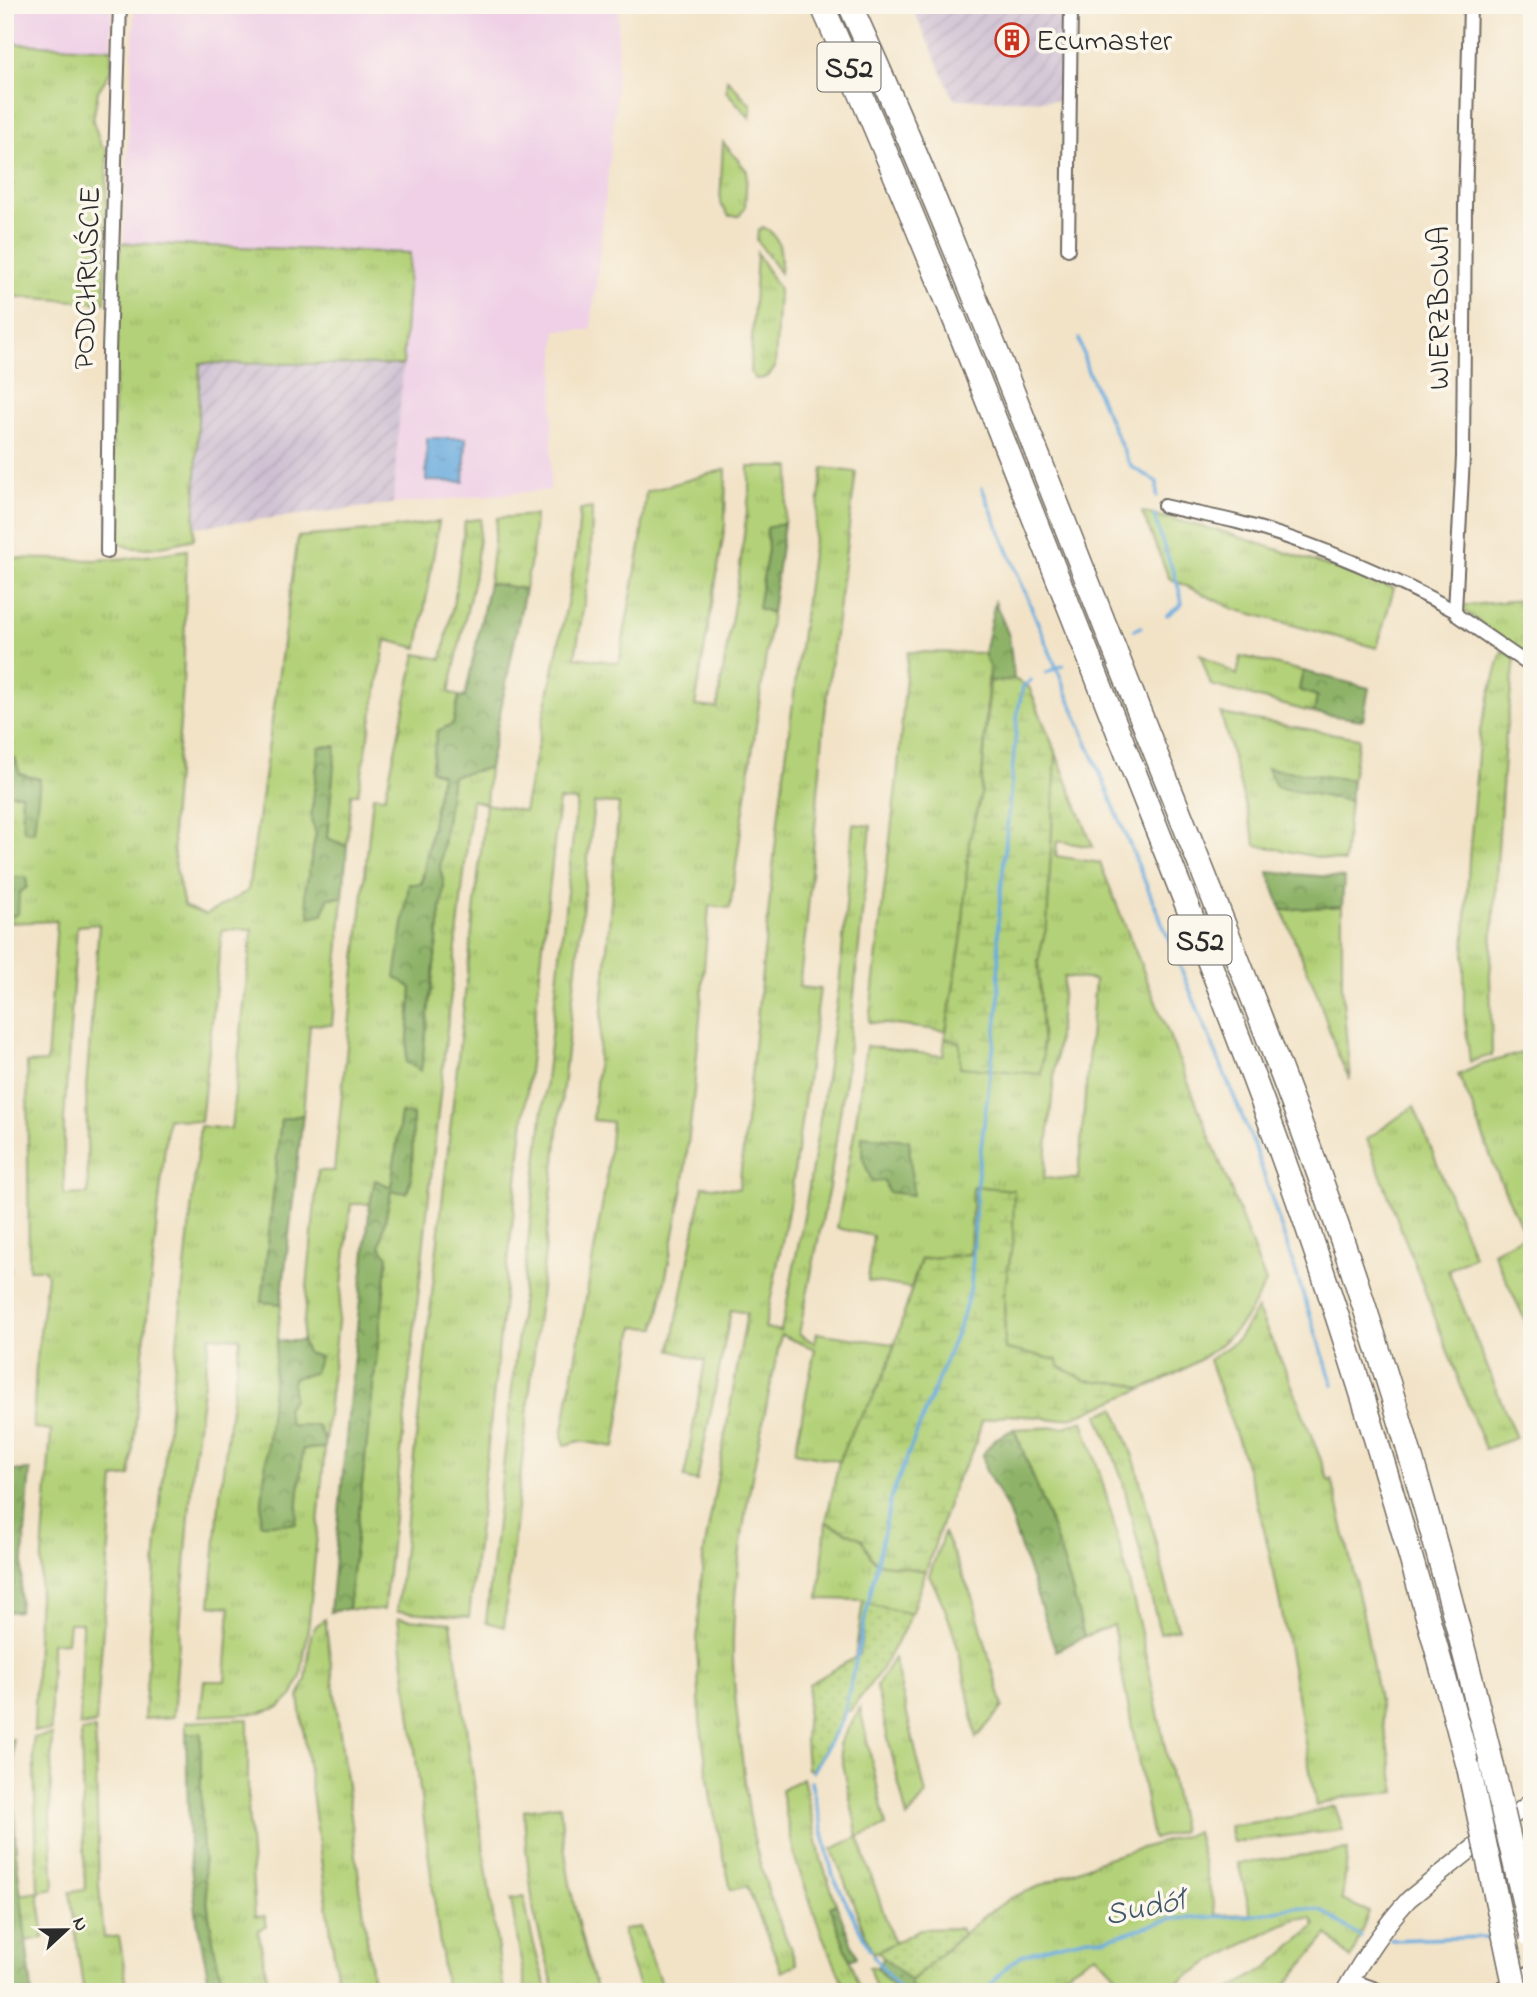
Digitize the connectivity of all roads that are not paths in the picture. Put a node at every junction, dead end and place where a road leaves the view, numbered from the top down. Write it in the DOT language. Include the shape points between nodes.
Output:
graph roads {
  1 [pos="120,5"];
  2 [pos="822,5"];
  3 [pos="850,5"];
  4 [pos="1071,5"];
  5 [pos="1470,5"];
  6 [pos="1068,249"];
  7 [pos="1164,506"];
  8 [pos="107,552"];
  9 [pos="1454,611"];
  10 [pos="1532,667"];
  11 [pos="1532,1801"];
  12 [pos="1532,1937"];
  13 [pos="1532,1970"];
  14 [pos="1348,1986"];
  15 [pos="1384,1992"];
  16 [pos="1494,1992"];
  17 [pos="1516,1992"];
  1 -- 8 [label="street, PODCHRUŚCIE"];
  2 -- 17 [label="highway, S52, bridge" via="947,298 1287,1169 1367,1408 1440,1661 1469,1769"];
  3 -- 12 [label="highway, S52, bridge" via="983,318 1324,1189 1430,1519"];
  4 -- 6 [label="street"];
  5 -- 9 [label="street, WIERZBOWA" via="1463,457"];
  7 -- 9 [label="street" via="1238,523 1340,556"];
  9 -- 10 [label="street"];
  11 -- 14 [label="street" via="1391,1917"];
  13 -- 16 [label="street"];
  14 -- 15 [label="street"];
}
